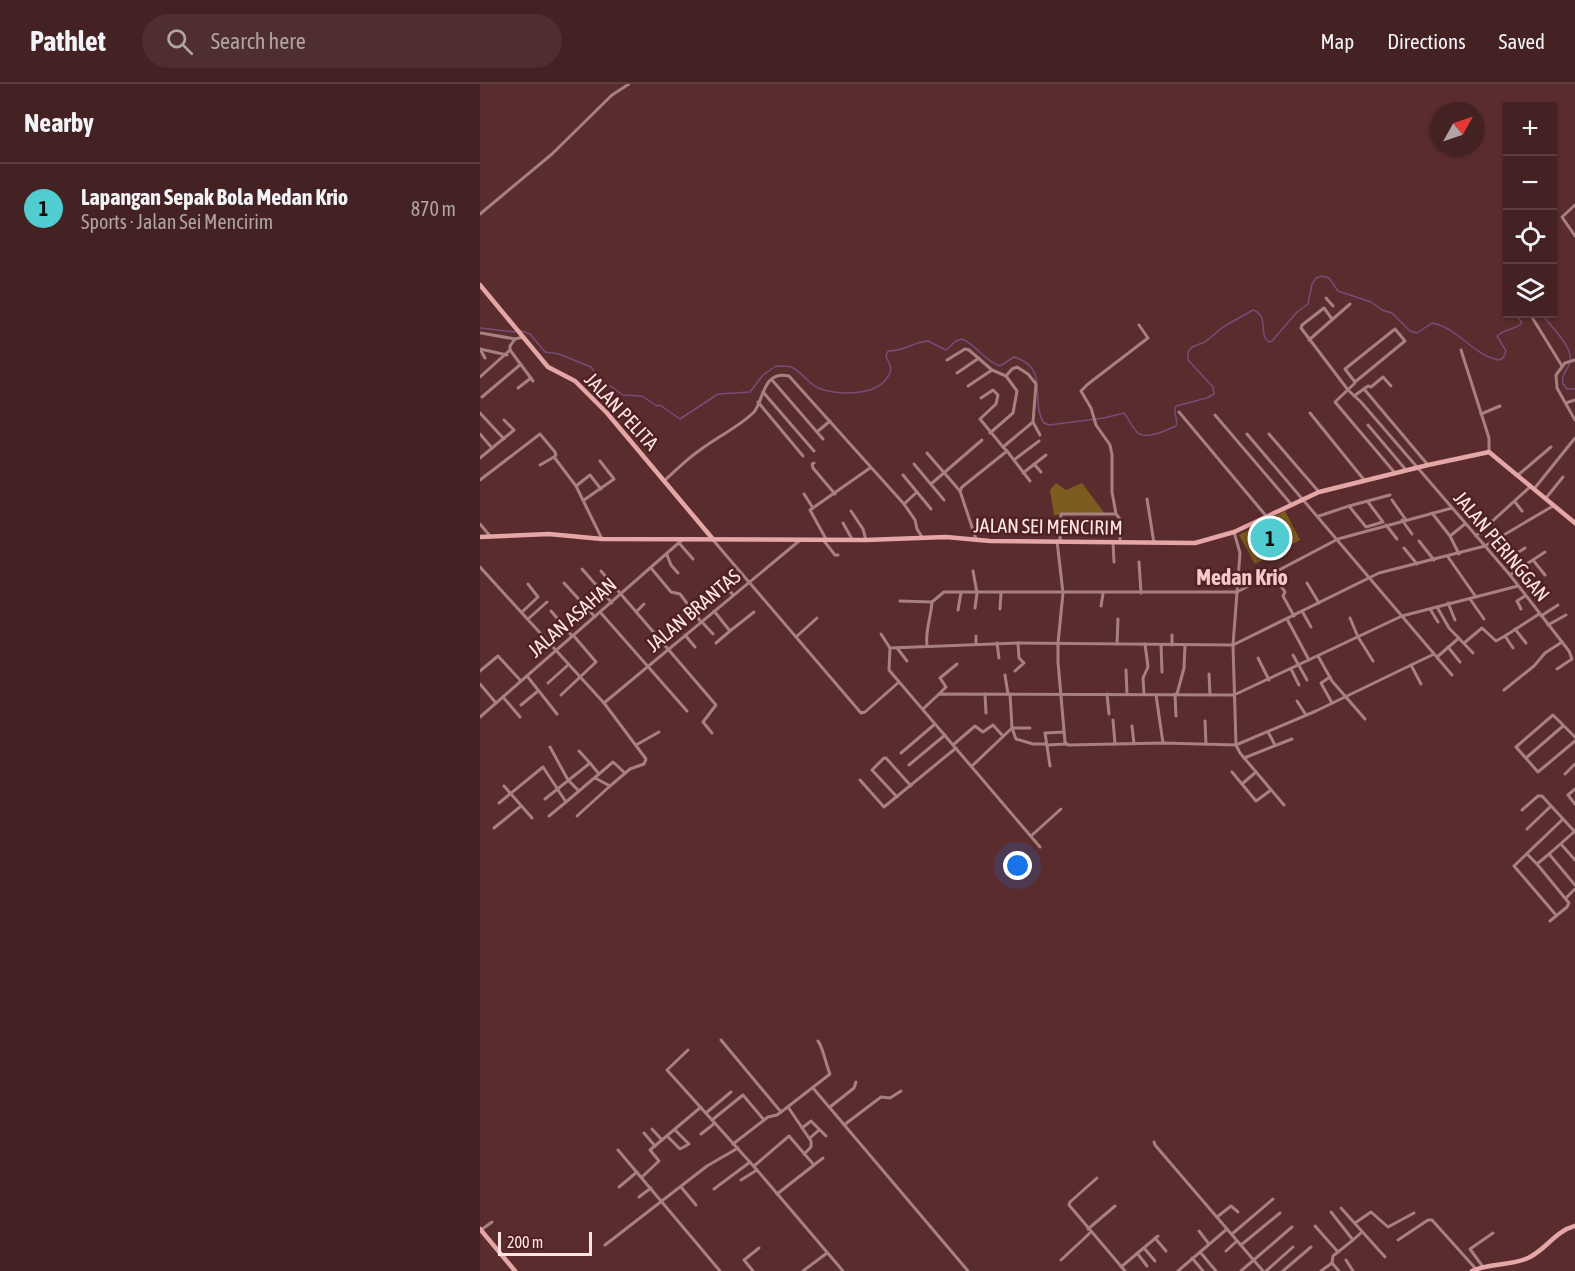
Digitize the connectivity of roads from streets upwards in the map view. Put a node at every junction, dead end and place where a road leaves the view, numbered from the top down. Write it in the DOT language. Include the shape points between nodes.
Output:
graph roads {
  1 [pos="629,84"];
  2 [pos="1575,205"];
  3 [pos="480,214"];
  4 [pos="1575,236"];
  5 [pos="480,285"];
  6 [pos="1326,298"];
  7 [pos="1350,304"];
  8 [pos="1324,308"];
  9 [pos="1532,318"];
  10 [pos="1332,319"];
  11 [pos="1139,326"];
  12 [pos="481,333"];
  13 [pos="522,335"];
  14 [pos="515,339"];
  15 [pos="1309,340"];
  16 [pos="480,349"];
  17 [pos="510,350"];
  18 [pos="1461,350"];
  19 [pos="507,355"];
  20 [pos="485,358"];
  21 [pos="979,358"];
  22 [pos="947,360"];
  23 [pos="1574,361"];
  24 [pos="521,364"];
  25 [pos="1562,366"];
  26 [pos="992,370"];
  27 [pos="957,373"];
  28 [pos="1006,376"];
  29 [pos="480,377"];
  30 [pos="772,380"];
  31 [pos="1355,382"];
  32 [pos="968,386"];
  33 [pos="1391,386"];
  34 [pos="518,388"];
  35 [pos="1364,389"];
  36 [pos="1348,390"];
  37 [pos="763,392"];
  38 [pos="1354,396"];
  39 [pos="482,397"];
  40 [pos="981,398"];
  41 [pos="1575,400"];
  42 [pos="758,402"];
  43 [pos="1566,403"];
  44 [pos="1500,406"];
  45 [pos="480,412"];
  46 [pos="1179,412"];
  47 [pos="1310,413"];
  48 [pos="1481,414"];
  49 [pos="1215,415"];
  50 [pos="504,420"];
  51 [pos="1575,420"];
  52 [pos="830,421"];
  53 [pos="1033,422"];
  54 [pos="1368,425"];
  55 [pos="818,432"];
  56 [pos="990,433"];
  57 [pos="480,434"];
  58 [pos="1247,434"];
  59 [pos="1269,434"];
  60 [pos="1040,435"];
  61 [pos="1575,438"];
  62 [pos="823,439"];
  63 [pos="504,440"];
  64 [pos="982,440"];
  65 [pos="1039,441"];
  66 [pos="1003,447"];
  67 [pos="1551,447"];
  68 [pos="492,448"];
  69 [pos="814,451"];
  70 [pos="1007,451"];
  71 [pos="1489,452"];
  72 [pos="927,453"];
  73 [pos="1046,455"];
  74 [pos="803,456"];
  75 [pos="480,457"];
  76 [pos="554,457"];
  77 [pos="1014,460"];
  78 [pos="600,461"];
  79 [pos="814,463"];
  80 [pos="914,464"];
  81 [pos="1034,464"];
  82 [pos="540,465"];
  83 [pos="1428,465"];
  84 [pos="1418,467"];
  85 [pos="870,468"];
  86 [pos="1406,470"];
  87 [pos="944,472"];
  88 [pos="1041,472"];
  89 [pos="1023,473"];
  90 [pos="1395,473"];
  91 [pos="903,475"];
  92 [pos="1518,475"];
  93 [pos="1563,477"];
  94 [pos="480,480"];
  95 [pos="1365,480"];
  96 [pos="664,481"];
  97 [pos="1030,481"];
  98 [pos="931,484"];
  99 [pos="576,486"];
  100 [pos="1533,488"];
  101 [pos="601,489"];
  102 [pos="960,491"];
  103 [pos="917,492"];
  104 [pos="1319,492"];
  105 [pos="804,494"];
  106 [pos="835,494"];
  107 [pos="1390,495"];
  108 [pos="1546,498"];
  109 [pos="1303,499"];
  110 [pos="584,500"];
  111 [pos="945,500"];
  112 [pos="1147,500"];
  113 [pos="1368,501"];
  114 [pos="1392,501"];
  115 [pos="1515,502"];
  116 [pos="904,504"];
  117 [pos="1291,504"];
  118 [pos="1349,506"];
  119 [pos="1555,506"];
  120 [pos="813,508"];
  121 [pos="1452,508"];
  122 [pos="931,509"];
  123 [pos="851,511"];
  124 [pos="1522,511"];
  125 [pos="1432,513"];
  126 [pos="1116,514"];
  127 [pos="1318,516"];
  128 [pos="1267,517"];
  129 [pos="1574,519"];
  130 [pos="1404,520"];
  131 [pos="843,523"];
  132 [pos="480,524"];
  133 [pos="1465,524"];
  134 [pos="1386,525"];
  135 [pos="1234,532"];
  136 [pos="1412,534"];
  137 [pos="1450,536"];
  138 [pos="1476,536"];
  139 [pos="480,537"];
  140 [pos="491,537"];
  141 [pos="712,538"];
  142 [pos="923,538"];
  143 [pos="1338,538"];
  144 [pos="1500,538"];
  145 [pos="602,539"];
  146 [pos="801,539"];
  147 [pos="825,539"];
  148 [pos="852,539"];
  149 [pos="1397,539"];
  150 [pos="866,540"];
  151 [pos="681,541"];
  152 [pos="977,541"];
  153 [pos="1059,541"];
  154 [pos="1419,541"];
  155 [pos="1113,542"];
  156 [pos="1120,542"];
  157 [pos="1154,543"];
  158 [pos="1485,546"];
  159 [pos="1404,548"];
  160 [pos="1525,548"];
  161 [pos="1545,552"];
  162 [pos="668,554"];
  163 [pos="1459,554"];
  164 [pos="838,555"];
  165 [pos="1448,557"];
  166 [pos="693,559"];
  167 [pos="1434,560"];
  168 [pos="1533,560"];
  169 [pos="1114,562"];
  170 [pos="1139,562"];
  171 [pos="1417,564"];
  172 [pos="480,567"];
  173 [pos="651,567"];
  174 [pos="582,569"];
  175 [pos="601,571"];
  176 [pos="973,571"];
  177 [pos="678,573"];
  178 [pos="1272,573"];
  179 [pos="1510,575"];
  180 [pos="1545,575"];
  181 [pos="1370,577"];
  182 [pos="720,579"];
  183 [pos="750,582"];
  184 [pos="564,583"];
  185 [pos="1307,583"];
  186 [pos="528,585"];
  187 [pos="1518,586"];
  188 [pos="1237,592"];
  189 [pos="622,593"];
  190 [pos="961,593"];
  191 [pos="977,593"];
  192 [pos="1001,593"];
  193 [pos="1141,593"];
  194 [pos="1063,594"];
  195 [pos="1103,594"];
  196 [pos="734,595"];
  197 [pos="1525,596"];
  198 [pos="1476,597"];
  199 [pos="1470,598"];
  200 [pos="900,601"];
  201 [pos="547,602"];
  202 [pos="932,602"];
  203 [pos="612,603"];
  204 [pos="1319,603"];
  205 [pos="1448,603"];
  206 [pos="644,604"];
  207 [pos="1558,605"];
  208 [pos="1101,606"];
  209 [pos="1437,607"];
  210 [pos="975,608"];
  211 [pos="1000,609"];
  212 [pos="1430,609"];
  213 [pos="1521,609"];
  214 [pos="637,610"];
  215 [pos="958,610"];
  216 [pos="551,611"];
  217 [pos="714,611"];
  218 [pos="1302,611"];
  219 [pos="522,612"];
  220 [pos="600,612"];
  221 [pos="753,612"];
  222 [pos="1540,615"];
  223 [pos="1566,615"];
  224 [pos="1294,616"];
  225 [pos="1402,616"];
  226 [pos="595,617"];
  227 [pos="817,618"];
  228 [pos="1350,618"];
  229 [pos="528,619"];
  230 [pos="1118,619"];
  231 [pos="1287,619"];
  232 [pos="1484,619"];
  233 [pos="1455,620"];
  234 [pos="702,622"];
  235 [pos="1438,622"];
  236 [pos="1548,625"];
  237 [pos="1311,627"];
  238 [pos="1515,629"];
  239 [pos="730,631"];
  240 [pos="713,634"];
  241 [pos="880,634"];
  242 [pos="1172,635"];
  243 [pos="573,636"];
  244 [pos="685,636"];
  245 [pos="976,636"];
  246 [pos="1505,636"];
  247 [pos="796,637"];
  248 [pos="1358,637"];
  249 [pos="1459,638"];
  250 [pos="1464,642"];
  251 [pos="1562,642"];
  252 [pos="716,643"];
  253 [pos="1018,643"];
  254 [pos="1058,643"];
  255 [pos="1526,643"];
  256 [pos="976,644"];
  257 [pos="997,644"];
  258 [pos="1117,644"];
  259 [pos="1145,644"];
  260 [pos="1161,645"];
  261 [pos="1172,645"];
  262 [pos="1185,645"];
  263 [pos="1233,645"];
  264 [pos="927,646"];
  265 [pos="1448,647"];
  266 [pos="695,648"];
  267 [pos="890,648"];
  268 [pos="897,648"];
  269 [pos="1514,648"];
  270 [pos="669,649"];
  271 [pos="556,651"];
  272 [pos="1473,653"];
  273 [pos="1293,655"];
  274 [pos="1435,655"];
  275 [pos="1318,656"];
  276 [pos="999,658"];
  277 [pos="1258,658"];
  278 [pos="1309,660"];
  279 [pos="907,661"];
  280 [pos="1373,661"];
  281 [pos="1460,662"];
  282 [pos="957,664"];
  283 [pos="568,665"];
  284 [pos="1299,665"];
  285 [pos="1412,665"];
  286 [pos="648,666"];
  287 [pos="1291,669"];
  288 [pos="1557,669"];
  289 [pos="1126,670"];
  290 [pos="480,671"];
  291 [pos="1015,671"];
  292 [pos="1162,672"];
  293 [pos="1209,674"];
  294 [pos="1005,675"];
  295 [pos="1452,675"];
  296 [pos="527,676"];
  297 [pos="579,677"];
  298 [pos="1330,677"];
  299 [pos="1269,680"];
  300 [pos="1307,680"];
  301 [pos="521,681"];
  302 [pos="899,682"];
  303 [pos="480,684"];
  304 [pos="548,684"];
  305 [pos="1421,684"];
  306 [pos="1299,685"];
  307 [pos="484,689"];
  308 [pos="1504,690"];
  309 [pos="538,691"];
  310 [pos="480,692"];
  311 [pos="939,694"];
  312 [pos="985,694"];
  313 [pos="1009,694"];
  314 [pos="1059,694"];
  315 [pos="1107,694"];
  316 [pos="1127,694"];
  317 [pos="1144,694"];
  318 [pos="1156,694"];
  319 [pos="1176,694"];
  320 [pos="561,695"];
  321 [pos="1210,695"];
  322 [pos="1234,695"];
  323 [pos="1345,696"];
  324 [pos="503,697"];
  325 [pos="1297,701"];
  326 [pos="496,703"];
  327 [pos="604,703"];
  328 [pos="1332,703"];
  329 [pos="521,705"];
  330 [pos="923,709"];
  331 [pos="687,711"];
  332 [pos="986,712"];
  333 [pos="556,714"];
  334 [pos="1109,714"];
  335 [pos="1306,715"];
  336 [pos="1176,716"];
  337 [pos="480,717"];
  338 [pos="520,717"];
  339 [pos="1365,719"];
  340 [pos="1113,720"];
  341 [pos="1205,722"];
  342 [pos="936,724"];
  343 [pos="1132,726"];
  344 [pos="1563,726"];
  345 [pos="1012,728"];
  346 [pos="1030,728"];
  347 [pos="659,732"];
  348 [pos="1064,732"];
  349 [pos="1268,732"];
  350 [pos="712,733"];
  351 [pos="945,735"];
  352 [pos="1003,737"];
  353 [pos="1292,739"];
  354 [pos="1575,739"];
  355 [pos="1163,743"];
  356 [pos="1047,744"];
  357 [pos="1066,744"];
  358 [pos="1115,744"];
  359 [pos="1134,744"];
  360 [pos="1206,744"];
  361 [pos="636,745"];
  362 [pos="1236,745"];
  363 [pos="1275,745"];
  364 [pos="955,746"];
  365 [pos="550,747"];
  366 [pos="579,751"];
  367 [pos="901,753"];
  368 [pos="1244,758"];
  369 [pos="1526,758"];
  370 [pos="590,763"];
  371 [pos="1575,764"];
  372 [pos="909,765"];
  373 [pos="972,766"];
  374 [pos="1050,766"];
  375 [pos="1232,772"];
  376 [pos="1256,772"];
  377 [pos="625,773"];
  378 [pos="599,774"];
  379 [pos="1565,774"];
  380 [pos="595,778"];
  381 [pos="568,780"];
  382 [pos="860,780"];
  383 [pos="1242,784"];
  384 [pos="504,786"];
  385 [pos="610,786"];
  386 [pos="910,786"];
  387 [pos="1575,789"];
  388 [pos="556,790"];
  389 [pos="1271,790"];
  390 [pos="579,791"];
  391 [pos="510,794"];
  392 [pos="897,798"];
  393 [pos="545,799"];
  394 [pos="566,802"];
  395 [pos="499,803"];
  396 [pos="1575,804"];
  397 [pos="1284,805"];
  398 [pos="521,806"];
  399 [pos="1551,806"];
  400 [pos="1061,809"];
  401 [pos="1522,810"];
  402 [pos="549,816"];
  403 [pos="577,816"];
  404 [pos="532,818"];
  405 [pos="1563,819"];
  406 [pos="494,828"];
  407 [pos="1527,829"];
  408 [pos="1575,832"];
  409 [pos="1031,836"];
  410 [pos="1561,844"];
  411 [pos="1040,846"];
  412 [pos="1527,854"];
  413 [pos="1549,854"];
  414 [pos="1575,860"];
  415 [pos="1537,864"];
  416 [pos="1575,887"];
  417 [pos="1566,898"];
  418 [pos="1556,915"];
  419 [pos="1550,921"];
  420 [pos="721,1040"];
  421 [pos="818,1041"];
  422 [pos="688,1050"];
  423 [pos="856,1082"];
  424 [pos="813,1088"];
  425 [pos="901,1091"];
  426 [pos="731,1092"];
  427 [pos="701,1107"];
  428 [pos="788,1107"];
  429 [pos="830,1107"];
  430 [pos="781,1112"];
  431 [pos="706,1113"];
  432 [pos="712,1119"];
  433 [pos="764,1120"];
  434 [pos="716,1123"];
  435 [pos="844,1125"];
  436 [pos="802,1128"];
  437 [pos="652,1129"];
  438 [pos="675,1130"];
  439 [pos="819,1130"];
  440 [pos="644,1133"];
  441 [pos="701,1134"];
  442 [pos="667,1136"];
  443 [pos="826,1136"];
  444 [pos="810,1138"];
  445 [pos="662,1140"];
  446 [pos="1154,1142"];
  447 [pos="733,1144"];
  448 [pos="655,1146"];
  449 [pos="738,1148"];
  450 [pos="618,1150"];
  451 [pos="804,1154"];
  452 [pos="823,1158"];
  453 [pos="750,1162"];
  454 [pos="814,1165"];
  455 [pos="754,1166"];
  456 [pos="757,1170"];
  457 [pos="637,1172"];
  458 [pos="642,1177"];
  459 [pos="1097,1178"];
  460 [pos="741,1180"];
  461 [pos="619,1187"];
  462 [pos="681,1187"];
  463 [pos="651,1188"];
  464 [pos="714,1189"];
  465 [pos="777,1194"];
  466 [pos="639,1197"];
  467 [pos="1273,1199"];
  468 [pos="662,1201"];
  469 [pos="696,1205"];
  470 [pos="1115,1206"];
  471 [pos="1341,1208"];
  472 [pos="1238,1212"];
  473 [pos="1331,1212"];
  474 [pos="1414,1212"];
  475 [pos="1280,1213"];
  476 [pos="1217,1217"];
  477 [pos="492,1222"];
  478 [pos="1355,1223"];
  479 [pos="1315,1226"];
  480 [pos="1575,1226"];
  481 [pos="1292,1227"];
  482 [pos="1227,1228"];
  483 [pos="480,1229"];
  484 [pos="1090,1230"];
  485 [pos="1199,1231"];
  486 [pos="1362,1232"];
  487 [pos="1493,1233"];
  488 [pos="1232,1234"];
  489 [pos="1353,1239"];
  490 [pos="1398,1240"];
  491 [pos="1238,1241"];
  492 [pos="1209,1244"];
  493 [pos="605,1245"];
  494 [pos="1241,1245"];
  495 [pos="1293,1247"];
  496 [pos="1311,1247"];
  497 [pos="759,1248"];
  498 [pos="1144,1248"];
  499 [pos="1166,1251"];
  500 [pos="1226,1251"];
  501 [pos="1200,1252"];
  502 [pos="1338,1252"];
  503 [pos="827,1253"];
  504 [pos="1137,1253"];
  505 [pos="1385,1257"];
  506 [pos="1192,1258"];
  507 [pos="1061,1260"];
  508 [pos="1253,1260"];
  509 [pos="1346,1260"];
  510 [pos="1155,1261"];
  511 [pos="1332,1263"];
  512 [pos="1506,1264"];
  513 [pos="1147,1266"];
  514 [pos="1121,1267"];
  515 [pos="1483,1267"];
  516 [pos="1474,1270"];
  517 [pos="1508,1270"];
  518 [pos="515,1271"];
  519 [pos="720,1271"];
  520 [pos="753,1271"];
  521 [pos="803,1271"];
  522 [pos="843,1271"];
  523 [pos="968,1271"];
  524 [pos="1125,1271"];
  525 [pos="1178,1271"];
  526 [pos="1203,1271"];
  527 [pos="1216,1271"];
  528 [pos="1241,1271"];
  529 [pos="1264,1271"];
  530 [pos="1283,1271"];
  531 [pos="1321,1271"];
  532 [pos="1339,1271"];
  533 [pos="1354,1271"];
  1 -- 3 [label="street"];
  2 -- 4 [label="street" via="1562,217"];
  5 -- 13 [label="street, JALAN PELITA"];
  6 -- 8 [label="street" via="1331,304"];
  7 -- 10 [label="street"];
  8 -- 10 [label="street"];
  8 -- 15 [label="street" via="1301,327"];
  9 -- 25 [label="street"];
  10 -- 15 [label="street"];
  11 -- 126 [label="street" via="1148,337 1081,393 1110,445"];
  12 -- 14 [label="street"];
  13 -- 14 [label="street"];
  13 -- 96 [label="street, JALAN PELITA" via="550,369 569,377 607,413"];
  14 -- 17 [label="street"];
  15 -- 36 [label="street, JALAN PERINGGAN"];
  16 -- 19 [label="street"];
  16 -- 20 [label="street"];
  17 -- 19 [label="street"];
  17 -- 24 [label="street"];
  18 -- 48 [label="street"];
  19 -- 29 [label="street"];
  21 -- 22 [label="street" via="967,349"];
  21 -- 26 [label="street"];
  21 -- 27 [label="street"];
  23 -- 25 [label="street"];
  24 -- 34 [label="street" via="532,380"];
  24 -- 39 [label="street"];
  25 -- 43 [label="street" via="1556,375 1557,388"];
  26 -- 28 [label="street"];
  26 -- 32 [label="street"];
  28 -- 53 [label="street" via="1017,367 1036,384"];
  28 -- 56 [label="street" via="1017,391 1014,410"];
  30 -- 37 [label="street"];
  30 -- 52 [label="street" via="789,376"];
  30 -- 55 [label="street"];
  31 -- 31 [label="street" via="1405,341 1395,329 1345,369"];
  31 -- 36 [label="street"];
  33 -- 35 [label="street" via="1383,377"];
  35 -- 38 [label="street"];
  35 -- 83 [label="street"];
  36 -- 38 [label="street, JALAN PERINGGAN"];
  36 -- 90 [label="street" via="1335,403"];
  37 -- 42 [label="street"];
  37 -- 69 [label="street"];
  38 -- 84 [label="street, JALAN PERINGGAN"];
  40 -- 56 [label="street" via="993,390 998,395 996,404 980,419"];
  41 -- 43 [label="street"];
  42 -- 74 [label="street"];
  42 -- 96 [label="street" via="755,411 698,451"];
  43 -- 51 [label="street"];
  44 -- 48 [label="street"];
  45 -- 63 [label="street"];
  46 -- 128 [label="street"];
  47 -- 95 [label="street"];
  48 -- 71 [label="street"];
  49 -- 117 [label="street"];
  50 -- 63 [label="street" via="514,430"];
  52 -- 55 [label="street"];
  52 -- 85 [label="street"];
  53 -- 60 [label="street"];
  53 -- 66 [label="street"];
  54 -- 86 [label="street"];
  55 -- 62 [label="street"];
  56 -- 66 [label="street"];
  57 -- 68 [label="street"];
  58 -- 109 [label="street"];
  59 -- 104 [label="street"];
  61 -- 100 [label="street"];
  63 -- 68 [label="street"];
  64 -- 87 [label="street"];
  65 -- 77 [label="street"];
  66 -- 70 [label="street"];
  67 -- 92 [label="street"];
  68 -- 75 [label="street"];
  70 -- 77 [label="street"];
  70 -- 102 [label="street"];
  71 -- 83 [label="street, JALAN SEI MENCIRIM"];
  71 -- 92 [label="street"];
  72 -- 87 [label="street"];
  73 -- 81 [label="street"];
  76 -- 82 [label="street"];
  76 -- 94 [label="street" via="555,452 543,435 538,435"];
  76 -- 99 [label="street"];
  77 -- 89 [label="street"];
  78 -- 101 [label="street" via="614,479"];
  79 -- 106 [label="street" via="812,466"];
  80 -- 98 [label="street"];
  81 -- 88 [label="street"];
  81 -- 89 [label="street"];
  83 -- 84 [label="street, JALAN SEI MENCIRIM"];
  84 -- 86 [label="street, JALAN SEI MENCIRIM"];
  84 -- 121 [label="street, JALAN PERINGGAN"];
  85 -- 106 [label="street"];
  85 -- 116 [label="street"];
  86 -- 90 [label="street, JALAN SEI MENCIRIM"];
  87 -- 98 [label="street"];
  87 -- 102 [label="street"];
  89 -- 97 [label="street"];
  90 -- 95 [label="street, JALAN SEI MENCIRIM"];
  91 -- 103 [label="street"];
  92 -- 100 [label="street"];
  93 -- 108 [label="street"];
  95 -- 104 [label="street, JALAN SEI MENCIRIM"];
  96 -- 141 [label="street, JALAN PELITA"];
  98 -- 111 [label="street"];
  99 -- 101 [label="street" via="590,475"];
  99 -- 110 [label="street"];
  100 -- 108 [label="street"];
  100 -- 115 [label="street"];
  101 -- 110 [label="street"];
  102 -- 152 [label="street"];
  103 -- 116 [label="street"];
  103 -- 122 [label="street"];
  104 -- 109 [label="street, JALAN SEI MENCIRIM"];
  105 -- 120 [label="street"];
  106 -- 120 [label="street"];
  107 -- 113 [label="street"];
  108 -- 119 [label="street"];
  109 -- 117 [label="street, JALAN SEI MENCIRIM"];
  109 -- 127 [label="street"];
  110 -- 145 [label="street"];
  112 -- 157 [label="street"];
  113 -- 118 [label="street"];
  113 -- 118 [label="street" via="1383,522 1366,527"];
  114 -- 130 [label="street"];
  115 -- 124 [label="street"];
  115 -- 138 [label="street"];
  116 -- 142 [label="street"];
  117 -- 128 [label="street, JALAN SEI MENCIRIM"];
  118 -- 127 [label="street"];
  119 -- 129 [label="street"];
  119 -- 144 [label="street"];
  120 -- 147 [label="street" via="809,512"];
  121 -- 125 [label="street"];
  121 -- 133 [label="street, JALAN PERINGGAN"];
  123 -- 150 [label="street"];
  125 -- 130 [label="street"];
  125 -- 137 [label="street"];
  126 -- 153 [label="street" via="1061,514"];
  126 -- 156 [label="street" via="1120,519"];
  127 -- 143 [label="street"];
  128 -- 135 [label="street, JALAN SEI MENCIRIM"];
  130 -- 134 [label="street"];
  130 -- 136 [label="street"];
  131 -- 148 [label="street"];
  132 -- 140 [label="street"];
  133 -- 137 [label="street"];
  133 -- 138 [label="street, JALAN PERINGGAN"];
  134 -- 143 [label="street"];
  134 -- 149 [label="street"];
  135 -- 157 [label="street, JALAN SEI MENCIRIM" via="1195,543"];
  135 -- 188 [label="street" via="1240,553"];
  137 -- 163 [label="street"];
  138 -- 158 [label="street, JALAN PERINGGAN"];
  139 -- 140 [label="street, JALAN SEI MENCIRIM"];
  140 -- 145 [label="street, JALAN SEI MENCIRIM" via="549,534"];
  141 -- 146 [label="street, JALAN SEI MENCIRIM"];
  141 -- 151 [label="street, JALAN SEI MENCIRIM"];
  141 -- 183 [label="street"];
  142 -- 150 [label="street, JALAN SEI MENCIRIM"];
  142 -- 152 [label="street, JALAN SEI MENCIRIM"];
  143 -- 178 [label="street"];
  143 -- 181 [label="street"];
  144 -- 158 [label="street"];
  144 -- 160 [label="street" via="1514,555"];
  145 -- 151 [label="street, JALAN SEI MENCIRIM"];
  146 -- 147 [label="street, JALAN SEI MENCIRIM"];
  146 -- 183 [label="street, JALAN BRANTAS"];
  147 -- 148 [label="street, JALAN SEI MENCIRIM"];
  147 -- 164 [label="street"];
  148 -- 150 [label="street, JALAN SEI MENCIRIM"];
  151 -- 162 [label="street, JALAN ASAHAN"];
  151 -- 166 [label="street"];
  152 -- 153 [label="street, JALAN SEI MENCIRIM"];
  153 -- 155 [label="street, JALAN SEI MENCIRIM"];
  153 -- 194 [label="street"];
  154 -- 167 [label="street"];
  155 -- 156 [label="street, JALAN SEI MENCIRIM"];
  155 -- 169 [label="street"];
  156 -- 157 [label="street, JALAN SEI MENCIRIM"];
  158 -- 163 [label="street"];
  158 -- 179 [label="street, JALAN PERINGGAN"];
  159 -- 171 [label="street"];
  161 -- 168 [label="street"];
  162 -- 173 [label="street, JALAN ASAHAN"];
  162 -- 177 [label="street"];
  163 -- 165 [label="street"];
  165 -- 167 [label="street"];
  165 -- 198 [label="street"];
  167 -- 171 [label="street"];
  168 -- 179 [label="street"];
  168 -- 180 [label="street"];
  170 -- 193 [label="street"];
  171 -- 181 [label="street"];
  172 -- 219 [label="street"];
  173 -- 189 [label="street, JALAN ASAHAN"];
  173 -- 234 [label="street"];
  174 -- 203 [label="street"];
  175 -- 189 [label="street"];
  176 -- 191 [label="street"];
  178 -- 188 [label="street"];
  178 -- 224 [label="street" via="1286,592 1283,596"];
  179 -- 187 [label="street, JALAN PERINGGAN"];
  181 -- 204 [label="street"];
  181 -- 225 [label="street"];
  182 -- 196 [label="street"];
  183 -- 196 [label="street, JALAN BRANTAS"];
  183 -- 247 [label="street"];
  184 -- 226 [label="street"];
  185 -- 204 [label="street"];
  186 -- 219 [label="street" via="538,597"];
  187 -- 197 [label="street, JALAN PERINGGAN"];
  187 -- 198 [label="street"];
  188 -- 193 [label="street"];
  188 -- 263 [label="street"];
  189 -- 203 [label="street, JALAN ASAHAN"];
  189 -- 214 [label="street"];
  190 -- 191 [label="street"];
  190 -- 202 [label="street" via="944,592"];
  190 -- 215 [label="street"];
  191 -- 192 [label="street"];
  191 -- 210 [label="street"];
  192 -- 194 [label="street"];
  192 -- 211 [label="street"];
  193 -- 195 [label="street"];
  194 -- 195 [label="street"];
  194 -- 254 [label="street"];
  195 -- 208 [label="street"];
  196 -- 217 [label="street, JALAN BRANTAS"];
  197 -- 213 [label="street" via="1517,601"];
  197 -- 222 [label="street, JALAN PERINGGAN"];
  198 -- 199 [label="street"];
  199 -- 205 [label="street"];
  199 -- 232 [label="street"];
  200 -- 202 [label="street"];
  201 -- 229 [label="street"];
  202 -- 264 [label="street"];
  203 -- 220 [label="street, JALAN ASAHAN"];
  204 -- 218 [label="street"];
  205 -- 209 [label="street"];
  205 -- 233 [label="street"];
  206 -- 214 [label="street"];
  207 -- 222 [label="street"];
  209 -- 212 [label="street"];
  209 -- 249 [label="street"];
  212 -- 225 [label="street"];
  212 -- 235 [label="street"];
  214 -- 270 [label="street"];
  216 -- 243 [label="street"];
  217 -- 234 [label="street, JALAN BRANTAS"];
  217 -- 239 [label="street"];
  218 -- 224 [label="street"];
  218 -- 237 [label="street"];
  219 -- 229 [label="street"];
  220 -- 226 [label="street, JALAN ASAHAN"];
  220 -- 286 [label="street"];
  221 -- 239 [label="street"];
  222 -- 236 [label="street, JALAN PERINGGAN"];
  222 -- 238 [label="street"];
  223 -- 236 [label="street"];
  224 -- 231 [label="street"];
  225 -- 248 [label="street"];
  225 -- 274 [label="street"];
  226 -- 243 [label="street, JALAN ASAHAN"];
  227 -- 247 [label="street"];
  228 -- 248 [label="street"];
  229 -- 271 [label="street"];
  230 -- 258 [label="street"];
  231 -- 263 [label="street"];
  231 -- 278 [label="street"];
  234 -- 240 [label="street"];
  234 -- 244 [label="street, JALAN BRANTAS"];
  236 -- 251 [label="street, JALAN PERINGGAN"];
  238 -- 246 [label="street"];
  238 -- 255 [label="street"];
  239 -- 252 [label="street"];
  241 -- 267 [label="street"];
  242 -- 261 [label="street"];
  243 -- 271 [label="street, JALAN ASAHAN"];
  243 -- 297 [label="street" via="596,662"];
  244 -- 266 [label="street"];
  244 -- 270 [label="street, JALAN BRANTAS"];
  245 -- 256 [label="street"];
  246 -- 250 [label="street" via="1496,640 1482,628"];
  246 -- 269 [label="street"];
  247 -- 302 [label="street" via="861,713"];
  248 -- 275 [label="street"];
  248 -- 280 [label="street"];
  249 -- 250 [label="street"];
  249 -- 265 [label="street"];
  250 -- 272 [label="street"];
  251 -- 288 [label="street" via="1572,659"];
  251 -- 308 [label="street"];
  253 -- 254 [label="street"];
  253 -- 257 [label="street"];
  253 -- 291 [label="street" via="1019,658 1024,663"];
  254 -- 258 [label="street"];
  254 -- 314 [label="street"];
  256 -- 257 [label="street"];
  256 -- 264 [label="street"];
  257 -- 276 [label="street"];
  258 -- 259 [label="street"];
  259 -- 260 [label="street"];
  259 -- 317 [label="street" via="1148,669 1143,678"];
  260 -- 261 [label="street"];
  260 -- 292 [label="street"];
  261 -- 262 [label="street"];
  262 -- 263 [label="street"];
  262 -- 319 [label="street" via="1184,668"];
  263 -- 322 [label="street"];
  264 -- 268 [label="street"];
  265 -- 274 [label="street"];
  265 -- 281 [label="street"];
  267 -- 268 [label="street"];
  267 -- 302 [label="street" via="888,667"];
  268 -- 279 [label="street"];
  270 -- 286 [label="street, JALAN BRANTAS"];
  270 -- 350 [label="street" via="716,705 703,722"];
  271 -- 283 [label="street"];
  271 -- 296 [label="street, JALAN ASAHAN"];
  273 -- 284 [label="street"];
  274 -- 285 [label="street"];
  274 -- 295 [label="street"];
  275 -- 278 [label="street"];
  275 -- 298 [label="street"];
  277 -- 299 [label="street"];
  278 -- 284 [label="street"];
  282 -- 311 [label="street" via="940,678 946,687"];
  283 -- 297 [label="street"];
  283 -- 304 [label="street"];
  284 -- 287 [label="street"];
  284 -- 300 [label="street"];
  285 -- 305 [label="street"];
  285 -- 323 [label="street"];
  286 -- 327 [label="street, JALAN BRANTAS"];
  286 -- 331 [label="street"];
  287 -- 299 [label="street"];
  287 -- 306 [label="street"];
  289 -- 316 [label="street"];
  290 -- 301 [label="street" via="498,656"];
  293 -- 321 [label="street"];
  294 -- 313 [label="street"];
  296 -- 301 [label="street, JALAN ASAHAN"];
  296 -- 309 [label="street"];
  297 -- 320 [label="street"];
  297 -- 327 [label="street"];
  298 -- 323 [label="street"];
  298 -- 328 [label="street" via="1321,682"];
  299 -- 322 [label="street"];
  301 -- 324 [label="street, JALAN ASAHAN"];
  302 -- 330 [label="street"];
  303 -- 307 [label="street"];
  307 -- 310 [label="street"];
  307 -- 326 [label="street"];
  309 -- 329 [label="street"];
  309 -- 333 [label="street"];
  311 -- 312 [label="street"];
  311 -- 330 [label="street"];
  312 -- 313 [label="street"];
  312 -- 332 [label="street"];
  313 -- 314 [label="street"];
  313 -- 345 [label="street"];
  314 -- 315 [label="street"];
  314 -- 348 [label="street"];
  315 -- 316 [label="street"];
  315 -- 334 [label="street"];
  316 -- 317 [label="street"];
  317 -- 318 [label="street"];
  318 -- 319 [label="street"];
  318 -- 355 [label="street"];
  319 -- 321 [label="street"];
  319 -- 336 [label="street"];
  321 -- 322 [label="street"];
  322 -- 362 [label="street"];
  323 -- 328 [label="street"];
  323 -- 339 [label="street"];
  324 -- 326 [label="street, JALAN ASAHAN"];
  324 -- 338 [label="street"];
  325 -- 335 [label="street"];
  326 -- 337 [label="street, JALAN ASAHAN"];
  327 -- 361 [label="street"];
  328 -- 335 [label="street"];
  330 -- 342 [label="street"];
  335 -- 349 [label="street"];
  340 -- 358 [label="street"];
  341 -- 360 [label="street"];
  342 -- 351 [label="street"];
  342 -- 367 [label="street"];
  343 -- 359 [label="street"];
  344 -- 354 [label="street"];
  344 -- 369 [label="street"];
  344 -- 369 [label="street" via="1551,716 1517,746"];
  345 -- 346 [label="street"];
  345 -- 352 [label="street"];
  345 -- 356 [label="street" via="1017,740"];
  347 -- 361 [label="street"];
  348 -- 356 [label="street" via="1046,733"];
  348 -- 357 [label="street"];
  349 -- 362 [label="street"];
  349 -- 363 [label="street"];
  351 -- 364 [label="street"];
  351 -- 372 [label="street"];
  352 -- 364 [label="street" via="993,725 983,732 976,725"];
  352 -- 373 [label="street"];
  353 -- 363 [label="street"];
  354 -- 369 [label="street" via="1538,772"];
  355 -- 359 [label="street"];
  355 -- 360 [label="street"];
  356 -- 357 [label="street"];
  356 -- 374 [label="street"];
  357 -- 358 [label="street"];
  358 -- 359 [label="street"];
  360 -- 362 [label="street"];
  361 -- 377 [label="street" via="647,761"];
  362 -- 368 [label="street"];
  363 -- 368 [label="street"];
  364 -- 373 [label="street"];
  364 -- 386 [label="street"];
  365 -- 381 [label="street"];
  366 -- 370 [label="street"];
  368 -- 376 [label="street"];
  370 -- 378 [label="street"];
  370 -- 381 [label="street"];
  371 -- 379 [label="street"];
  373 -- 409 [label="street"];
  375 -- 383 [label="street"];
  376 -- 383 [label="street"];
  376 -- 389 [label="street"];
  377 -- 378 [label="street" via="614,762"];
  377 -- 385 [label="street"];
  378 -- 380 [label="street"];
  380 -- 385 [label="street"];
  380 -- 390 [label="street"];
  381 -- 388 [label="street"];
  381 -- 390 [label="street"];
  382 -- 392 [label="street" via="882,807"];
  383 -- 389 [label="street" via="1256,801"];
  384 -- 391 [label="street"];
  385 -- 403 [label="street"];
  386 -- 392 [label="street"];
  386 -- 392 [label="street" via="885,758 872,770"];
  387 -- 396 [label="street" via="1568,795"];
  388 -- 391 [label="street" via="543,767"];
  388 -- 393 [label="street"];
  388 -- 394 [label="street"];
  389 -- 397 [label="street"];
  390 -- 394 [label="street"];
  391 -- 395 [label="street"];
  391 -- 398 [label="street"];
  394 -- 402 [label="street"];
  398 -- 404 [label="street"];
  398 -- 406 [label="street"];
  399 -- 401 [label="street" via="1540,795"];
  399 -- 405 [label="street"];
  399 -- 407 [label="street"];
  400 -- 409 [label="street"];
  405 -- 408 [label="street"];
  405 -- 412 [label="street"];
  408 -- 410 [label="street"];
  409 -- 411 [label="street"];
  410 -- 413 [label="street"];
  410 -- 414 [label="street"];
  412 -- 415 [label="street"];
  412 -- 418 [label="street" via="1512,868"];
  413 -- 415 [label="street"];
  413 -- 416 [label="street"];
  415 -- 417 [label="street"];
  416 -- 417 [label="street"];
  417 -- 418 [label="street" via="1568,905"];
  418 -- 419 [label="street"];
  420 -- 430 [label="street"];
  421 -- 424 [label="street" via="830,1073"];
  422 -- 427 [label="street" via="667,1070"];
  423 -- 429 [label="street"];
  424 -- 428 [label="street"];
  424 -- 429 [label="street"];
  425 -- 435 [label="street" via="890,1098 881,1097"];
  426 -- 431 [label="street"];
  427 -- 431 [label="street"];
  427 -- 438 [label="street"];
  428 -- 430 [label="street"];
  428 -- 436 [label="street"];
  429 -- 435 [label="street"];
  430 -- 433 [label="street"];
  431 -- 432 [label="street"];
  432 -- 433 [label="street" via="743,1095"];
  432 -- 434 [label="street"];
  433 -- 447 [label="street"];
  434 -- 441 [label="street"];
  434 -- 447 [label="street"];
  435 -- 523 [label="street"];
  436 -- 439 [label="street" via="811,1121"];
  436 -- 444 [label="street"];
  437 -- 445 [label="street"];
  438 -- 442 [label="street"];
  438 -- 442 [label="street" via="689,1144 681,1149"];
  439 -- 443 [label="street"];
  439 -- 444 [label="street"];
  440 -- 448 [label="street"];
  442 -- 445 [label="street"];
  444 -- 451 [label="street" via="812,1145"];
  445 -- 448 [label="street"];
  446 -- 476 [label="street"];
  447 -- 449 [label="street"];
  448 -- 458 [label="street" via="650,1150 659,1161"];
  449 -- 453 [label="street"];
  449 -- 462 [label="street"];
  450 -- 457 [label="street"];
  451 -- 454 [label="street"];
  451 -- 455 [label="street" via="788,1136"];
  452 -- 454 [label="street"];
  453 -- 455 [label="street"];
  453 -- 464 [label="street"];
  454 -- 465 [label="street"];
  455 -- 456 [label="street"];
  456 -- 460 [label="street"];
  456 -- 465 [label="street"];
  457 -- 458 [label="street"];
  457 -- 461 [label="street"];
  458 -- 463 [label="street"];
  459 -- 484 [label="street" via="1069,1203"];
  462 -- 468 [label="street"];
  462 -- 469 [label="street"];
  463 -- 466 [label="street"];
  463 -- 468 [label="street"];
  465 -- 503 [label="street"];
  467 -- 488 [label="street"];
  468 -- 493 [label="street"];
  468 -- 519 [label="street"];
  470 -- 484 [label="street"];
  471 -- 478 [label="street"];
  472 -- 476 [label="street" via="1231,1206"];
  473 -- 489 [label="street"];
  474 -- 478 [label="street" via="1388,1227 1371,1212"];
  475 -- 494 [label="street"];
  476 -- 482 [label="street"];
  477 -- 483 [label="street"];
  478 -- 486 [label="street"];
  479 -- 502 [label="street"];
  480 -- 512 [label="street" via="1561,1232 1531,1257"];
  481 -- 508 [label="street"];
  482 -- 488 [label="street"];
  482 -- 492 [label="street"];
  483 -- 518 [label="street"];
  484 -- 507 [label="street"];
  484 -- 514 [label="street"];
  485 -- 492 [label="street"];
  486 -- 489 [label="street"];
  486 -- 505 [label="street"];
  487 -- 515 [label="street" via="1470,1249"];
  488 -- 491 [label="street"];
  489 -- 502 [label="street"];
  490 -- 516 [label="street" via="1432,1220"];
  491 -- 494 [label="street"];
  491 -- 500 [label="street"];
  492 -- 501 [label="street"];
  494 -- 508 [label="street"];
  495 -- 529 [label="street"];
  496 -- 530 [label="street"];
  497 -- 520 [label="street" via="744,1260"];
  498 -- 499 [label="street" via="1156,1237"];
  498 -- 504 [label="street"];
  498 -- 510 [label="street"];
  501 -- 506 [label="street"];
  501 -- 527 [label="street"];
  502 -- 511 [label="street"];
  503 -- 521 [label="street"];
  503 -- 522 [label="street"];
  504 -- 513 [label="street"];
  504 -- 514 [label="street"];
  506 -- 525 [label="street"];
  506 -- 526 [label="street"];
  508 -- 528 [label="street"];
  508 -- 529 [label="street"];
  509 -- 533 [label="street"];
  511 -- 531 [label="street"];
  511 -- 532 [label="street"];
  512 -- 515 [label="street"];
  512 -- 517 [label="street"];
  514 -- 524 [label="street"];
  515 -- 516 [label="street"];
}
